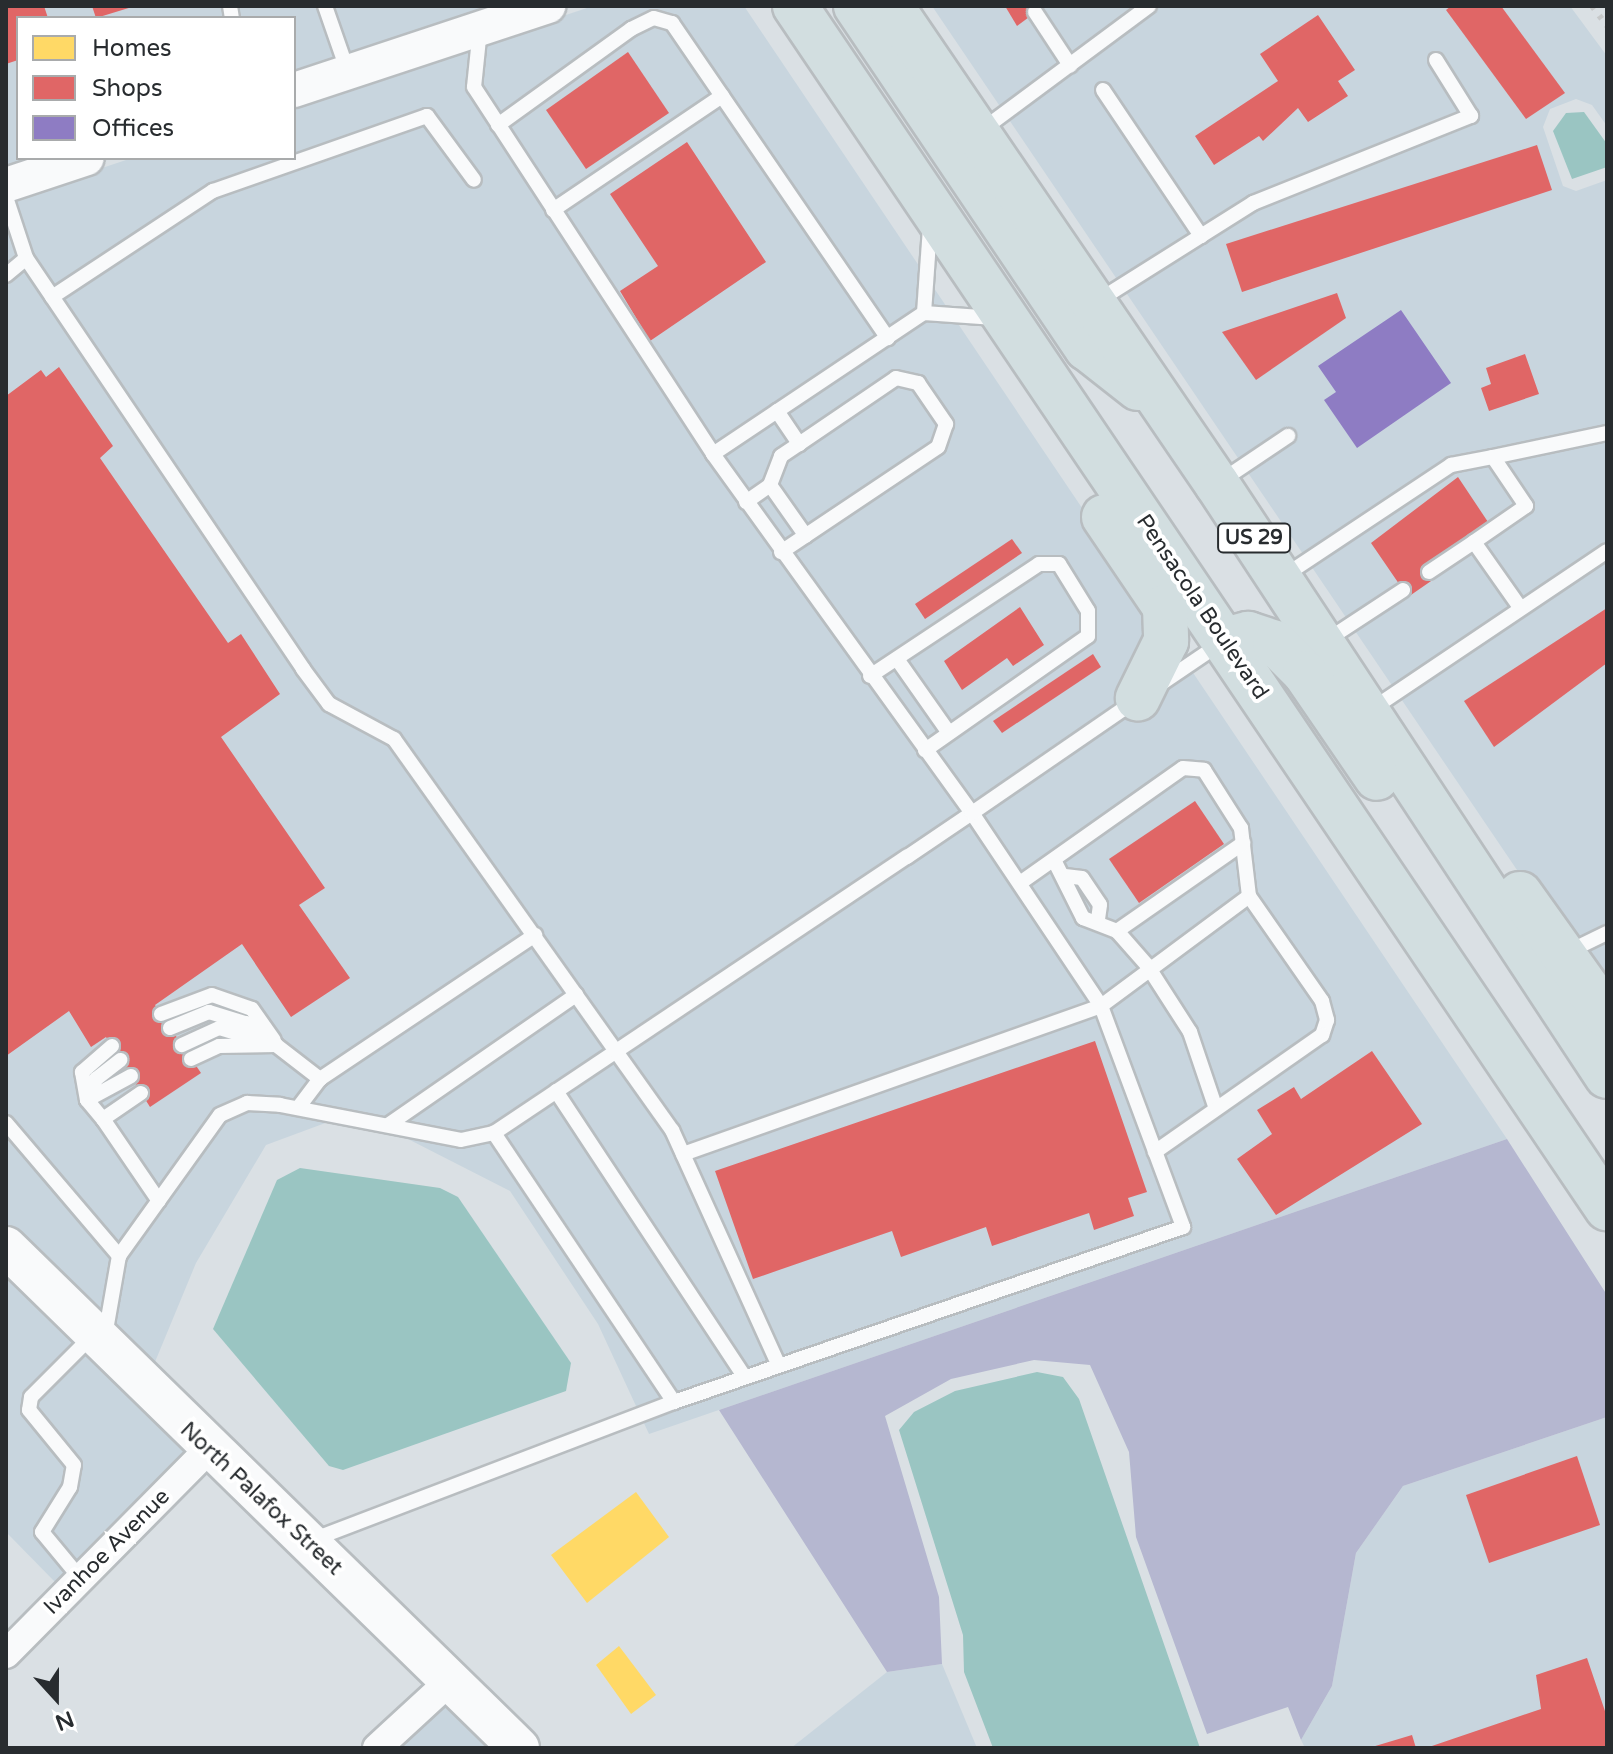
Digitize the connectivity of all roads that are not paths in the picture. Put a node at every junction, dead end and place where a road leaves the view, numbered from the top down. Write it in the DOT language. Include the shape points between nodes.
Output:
graph roads {
  1 [pos="325,6"];
  2 [pos="548,6"];
  3 [pos="795,6"];
  4 [pos="856,6"];
  5 [pos="1149,6"];
  6 [pos="901,9"];
  7 [pos="1035,12"];
  8 [pos="480,29"];
  9 [pos="1436,60"];
  10 [pos="1070,65"];
  11 [pos="348,72"];
  12 [pos="296,89"];
  13 [pos="1103,90"];
  14 [pos="722,96"];
  15 [pos="498,125"];
  16 [pos="978,132"];
  17 [pos="73,160"];
  18 [pos="46,164"];
  19 [pos="474,180"];
  20 [pos="6,185"];
  21 [pos="6,197"];
  22 [pos="931,207"];
  23 [pos="553,210"];
  24 [pos="1201,236"];
  25 [pos="26,258"];
  26 [pos="6,275"];
  27 [pos="52,297"];
  28 [pos="1095,302"];
  29 [pos="924,313"];
  30 [pos="1007,320"];
  31 [pos="888,338"];
  32 [pos="1049,381"];
  33 [pos="865,399"];
  34 [pos="777,411"];
  35 [pos="875,413"];
  36 [pos="1171,414"];
  37 [pos="842,415"];
  38 [pos="851,429"];
  39 [pos="818,431"];
  40 [pos="1607,433"];
  41 [pos="1288,436"];
  42 [pos="798,445"];
  43 [pos="827,445"];
  44 [pos="713,454"];
  45 [pos="1493,457"];
  46 [pos="806,461"];
  47 [pos="1217,484"];
  48 [pos="770,485"];
  49 [pos="746,502"];
  50 [pos="806,536"];
  51 [pos="1474,542"];
  52 [pos="1607,551"];
  53 [pos="781,552"];
  54 [pos="1429,572"];
  55 [pos="1280,578"];
  56 [pos="1403,590"];
  57 [pos="1519,606"];
  58 [pos="1225,640"];
  59 [pos="1323,642"];
  60 [pos="897,659"];
  61 [pos="870,676"];
  62 [pos="1138,698"];
  63 [pos="1369,711"];
  64 [pos="949,733"];
  65 [pos="925,750"];
  66 [pos="972,813"];
  67 [pos="1242,836"];
  68 [pos="1054,860"];
  69 [pos="1065,876"];
  70 [pos="1020,883"];
  71 [pos="1249,896"];
  72 [pos="1098,919"];
  73 [pos="1117,931"];
  74 [pos="1607,933"];
  75 [pos="535,935"];
  76 [pos="1549,962"];
  77 [pos="1147,965"];
  78 [pos="576,995"];
  79 [pos="1101,1006"];
  80 [pos="1563,1011"];
  81 [pos="161,1014"];
  82 [pos="1607,1016"];
  83 [pos="170,1028"];
  84 [pos="182,1045"];
  85 [pos="276,1045"];
  86 [pos="112,1046"];
  87 [pos="616,1051"];
  88 [pos="191,1059"];
  89 [pos="120,1060"];
  90 [pos="131,1076"];
  91 [pos="1607,1076"];
  92 [pos="320,1079"];
  93 [pos="556,1091"];
  94 [pos="141,1093"];
  95 [pos="87,1100"];
  96 [pos="298,1108"];
  97 [pos="1216,1109"];
  98 [pos="1539,1110"];
  99 [pos="103,1119"];
  100 [pos="6,1123"];
  101 [pos="388,1125"];
  102 [pos="494,1133"];
  103 [pos="1155,1152"];
  104 [pos="683,1154"];
  105 [pos="159,1201"];
  106 [pos="1607,1208"];
  107 [pos="1607,1229"];
  108 [pos="6,1247"];
  109 [pos="119,1256"];
  110 [pos="98,1341"];
  111 [pos="778,1364"];
  112 [pos="743,1375"];
  113 [pos="674,1402"];
  114 [pos="208,1450"];
  115 [pos="307,1542"];
  116 [pos="81,1579"];
  117 [pos="6,1654"];
  118 [pos="451,1680"];
  119 [pos="377,1748"];
  120 [pos="519,1748"];
  1 -- 11 [label="lane"];
  2 -- 8 [label="street"];
  3 -- 22 [label="highway, Pensacola Boulevard"];
  4 -- 36 [label="highway" via="1087,348"];
  5 -- 10 [label="lane"];
  6 -- 16 [label="highway, US 29"];
  7 -- 10 [label="lane"];
  8 -- 11 [label="street"];
  8 -- 15 [label="lane" via="474,87"];
  9 -- 24 [label="lane" via="1471,116 1253,203"];
  10 -- 16 [label="lane"];
  11 -- 12 [label="street"];
  13 -- 24 [label="lane"];
  14 -- 15 [label="lane" via="672,23 654,18"];
  14 -- 23 [label="lane"];
  14 -- 31 [label="lane"];
  15 -- 23 [label="lane"];
  16 -- 28 [label="highway, US 29"];
  17 -- 18 [label="street"];
  18 -- 20 [label="street"];
  19 -- 27 [label="lane" via="427,116 213,191"];
  21 -- 25 [label="lane"];
  22 -- 29 [label="lane"];
  22 -- 30 [label="highway, Pensacola Boulevard"];
  23 -- 44 [label="lane"];
  24 -- 28 [label="lane"];
  25 -- 26 [label="lane"];
  25 -- 27 [label="lane"];
  27 -- 75 [label="lane" via="329,704 394,739"];
  28 -- 36 [label="highway, US 29"];
  29 -- 30 [label="lane"];
  29 -- 31 [label="lane"];
  30 -- 32 [label="highway, Pensacola Boulevard"];
  31 -- 34 [label="lane"];
  32 -- 58 [label="highway, Pensacola Boulevard"];
  32 -- 62 [label="highway" via="1060,451 1165,607 1166,641"];
  33 -- 35 [label="lane"];
  33 -- 37 [label="lane"];
  33 -- 50 [label="lane" via="896,378 918,383 946,424 945,437 839,507"];
  34 -- 42 [label="lane"];
  34 -- 44 [label="lane"];
  36 -- 47 [label="highway, US 29"];
  37 -- 38 [label="lane"];
  37 -- 39 [label="lane"];
  39 -- 42 [label="lane"];
  39 -- 43 [label="lane"];
  40 -- 45 [label="lane"];
  41 -- 47 [label="lane"];
  42 -- 46 [label="lane"];
  42 -- 48 [label="lane" via="781,456"];
  44 -- 49 [label="lane"];
  45 -- 51 [label="lane" via="1526,506"];
  45 -- 55 [label="lane" via="1451,465"];
  47 -- 55 [label="highway, US 29"];
  48 -- 49 [label="lane"];
  48 -- 50 [label="lane"];
  49 -- 53 [label="lane"];
  50 -- 53 [label="lane"];
  51 -- 54 [label="lane"];
  51 -- 57 [label="lane"];
  52 -- 57 [label="lane"];
  53 -- 61 [label="lane"];
  55 -- 59 [label="highway, US 29"];
  56 -- 59 [label="lane"];
  57 -- 63 [label="lane"];
  58 -- 62 [label="lane"];
  58 -- 80 [label="highway" via="1248,634 1275,643 1305,673 1497,957"];
  58 -- 98 [label="highway, Pensacola Boulevard"];
  59 -- 63 [label="highway, US 29"];
  60 -- 61 [label="lane"];
  60 -- 64 [label="lane"];
  60 -- 64 [label="lane" via="1039,564 1059,564 1088,611 1088,636"];
  61 -- 65 [label="lane"];
  62 -- 66 [label="lane"];
  63 -- 76 [label="highway, US 29"];
  64 -- 65 [label="lane"];
  65 -- 66 [label="lane"];
  66 -- 70 [label="lane"];
  66 -- 87 [label="lane"];
  67 -- 68 [label="lane" via="1204,770 1193,766"];
  67 -- 71 [label="lane"];
  67 -- 73 [label="lane"];
  68 -- 69 [label="lane"];
  68 -- 70 [label="lane"];
  69 -- 72 [label="lane" via="1064,891 1083,918"];
  69 -- 72 [label="lane" via="1082,878 1100,905"];
  70 -- 79 [label="lane"];
  71 -- 77 [label="lane"];
  71 -- 97 [label="lane" via="1322,1001 1327,1020 1322,1035"];
  72 -- 73 [label="lane"];
  73 -- 77 [label="lane"];
  74 -- 76 [label="lane"];
  75 -- 78 [label="lane"];
  75 -- 92 [label="lane"];
  76 -- 80 [label="highway, US 29"];
  76 -- 82 [label="highway"];
  77 -- 79 [label="lane"];
  77 -- 97 [label="lane" via="1190,1032"];
  78 -- 87 [label="lane"];
  78 -- 101 [label="lane"];
  79 -- 103 [label="lane"];
  79 -- 104 [label="lane"];
  80 -- 91 [label="highway, US 29"];
  81 -- 85 [label="lane" via="212,995 252,1009"];
  83 -- 85 [label="lane" via="209,1012 246,1023"];
  84 -- 85 [label="lane" via="219,1028"];
  85 -- 88 [label="lane" via="219,1046"];
  85 -- 92 [label="lane"];
  86 -- 95 [label="lane" via="82,1072"];
  87 -- 93 [label="lane"];
  87 -- 104 [label="lane"];
  89 -- 95 [label="lane" via="96,1079"];
  90 -- 95 [label="lane"];
  92 -- 96 [label="lane"];
  93 -- 102 [label="lane"];
  93 -- 112 [label="lane"];
  94 -- 99 [label="lane"];
  95 -- 99 [label="lane"];
  96 -- 101 [label="lane"];
  96 -- 105 [label="lane" via="247,1103 220,1115"];
  97 -- 103 [label="lane"];
  98 -- 106 [label="highway, Pensacola Boulevard"];
  98 -- 107 [label="highway"];
  99 -- 105 [label="lane"];
  100 -- 109 [label="lane"];
  101 -- 102 [label="lane" via="461,1140"];
  102 -- 113 [label="lane"];
  103 -- 111 [label="lane" via="1183,1227"];
  104 -- 111 [label="lane"];
  105 -- 109 [label="lane"];
  108 -- 110 [label="main road, North Palafox Street"];
  109 -- 110 [label="lane"];
  110 -- 114 [label="main road, North Palafox Street"];
  110 -- 116 [label="lane" via="31,1397 29,1410 74,1465 70,1487 42,1532"];
  111 -- 112 [label="lane"];
  112 -- 113 [label="lane"];
  113 -- 115 [label="lane"];
  114 -- 115 [label="main road, North Palafox Street"];
  114 -- 116 [label="street, Ivanhoe Avenue"];
  115 -- 118 [label="main road, North Palafox Street"];
  116 -- 117 [label="street, Ivanhoe Avenue"];
  118 -- 119 [label="street"];
  118 -- 120 [label="main road, North Palafox Street"];
}
